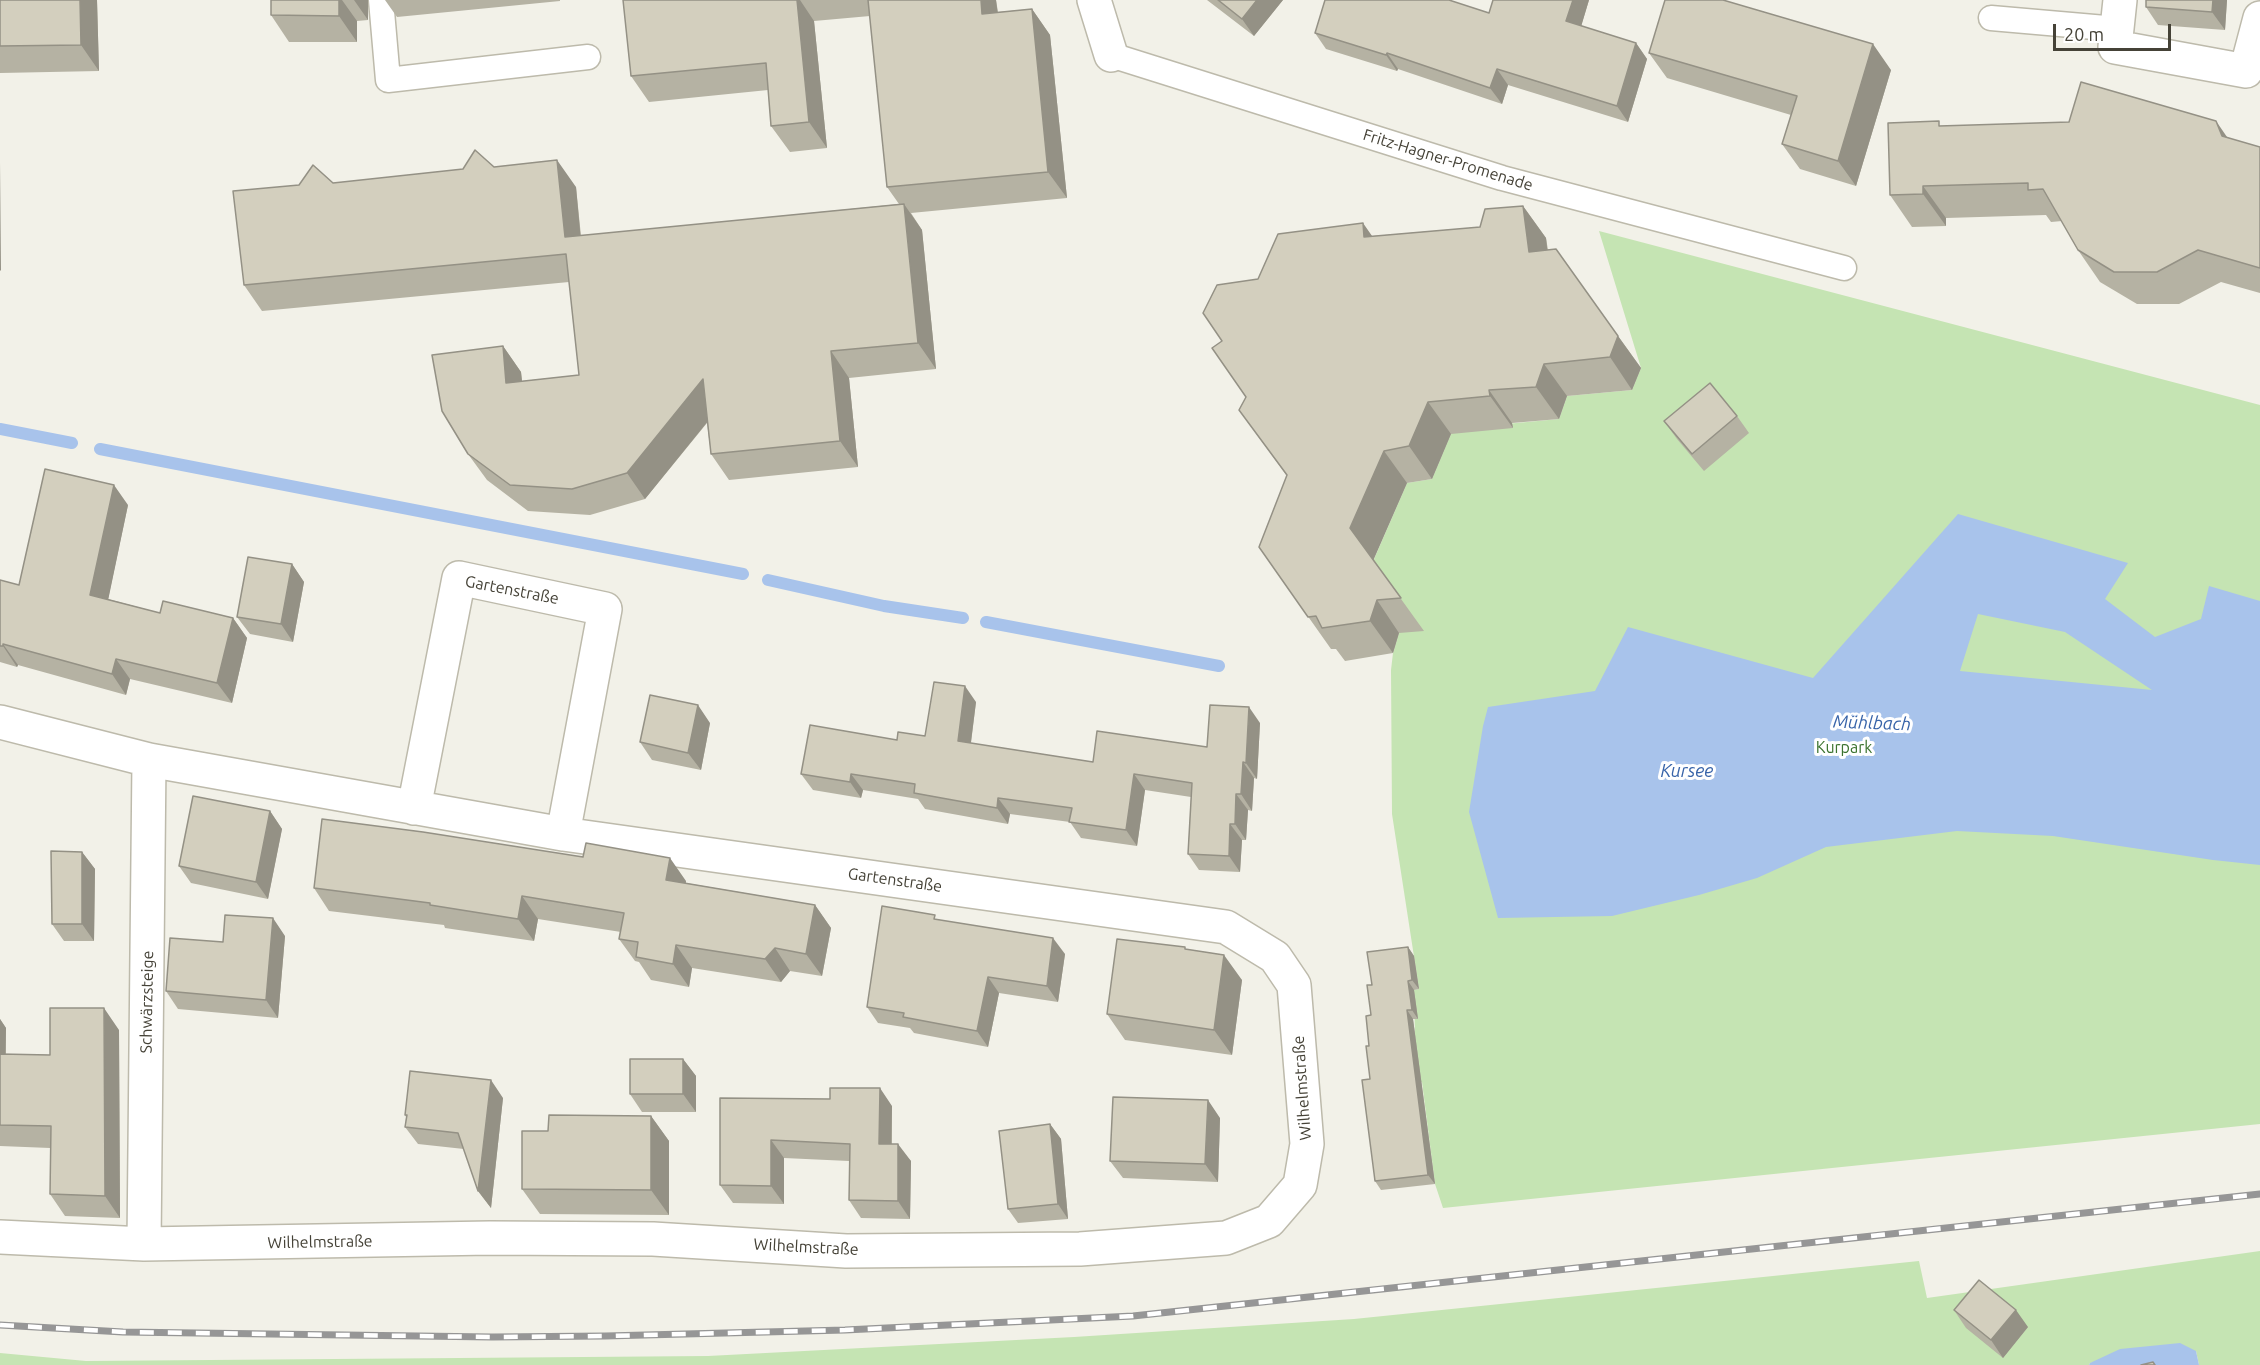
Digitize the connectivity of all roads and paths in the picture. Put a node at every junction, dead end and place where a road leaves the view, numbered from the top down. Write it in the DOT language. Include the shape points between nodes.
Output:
graph roads {
  1 [pos="381,0"];
  2 [pos="1094,0"];
  3 [pos="2119,15"];
  4 [pos="1991,18"];
  5 [pos="2260,18"];
  6 [pos="1111,55"];
  7 [pos="588,57"];
  8 [pos="2253,74"];
  9 [pos="1844,268"];
  10 [pos="0,722"];
  11 [pos="149,760"];
  12 [pos="414,808"];
  13 [pos="563,834"];
  14 [pos="1226,927"];
  15 [pos="0,1237"];
  16 [pos="144,1244"];
  1 -- 7 [label="lane" via="387,80"];
  2 -- 6 [label="street, Fritz-Hagner-Promenade"];
  3 -- 4 [label="lane"];
  3 -- 8 [label="street" via="2115,47"];
  5 -- 8 [label="street"];
  6 -- 9 [label="lane, Fritz-Hagner-Promenade" via="1502,178"];
  10 -- 11 [label="street, Gartenstraße"];
  11 -- 12 [label="street, Gartenstraße"];
  11 -- 16 [label="street, Schwärzsteige"];
  12 -- 13 [label="street, Gartenstraße"];
  12 -- 13 [label="street, Gartenstraße" via="459,578 605,609"];
  13 -- 14 [label="street, Gartenstraße"];
  14 -- 16 [label="street, Wilhelmstraße" via="1275,957 1294,985 1307,1143 1300,1185 1269,1221 1226,1238 1080,1249 846,1251 653,1239"];
  15 -- 16 [label="street, Wilhelmstraße"];
}
